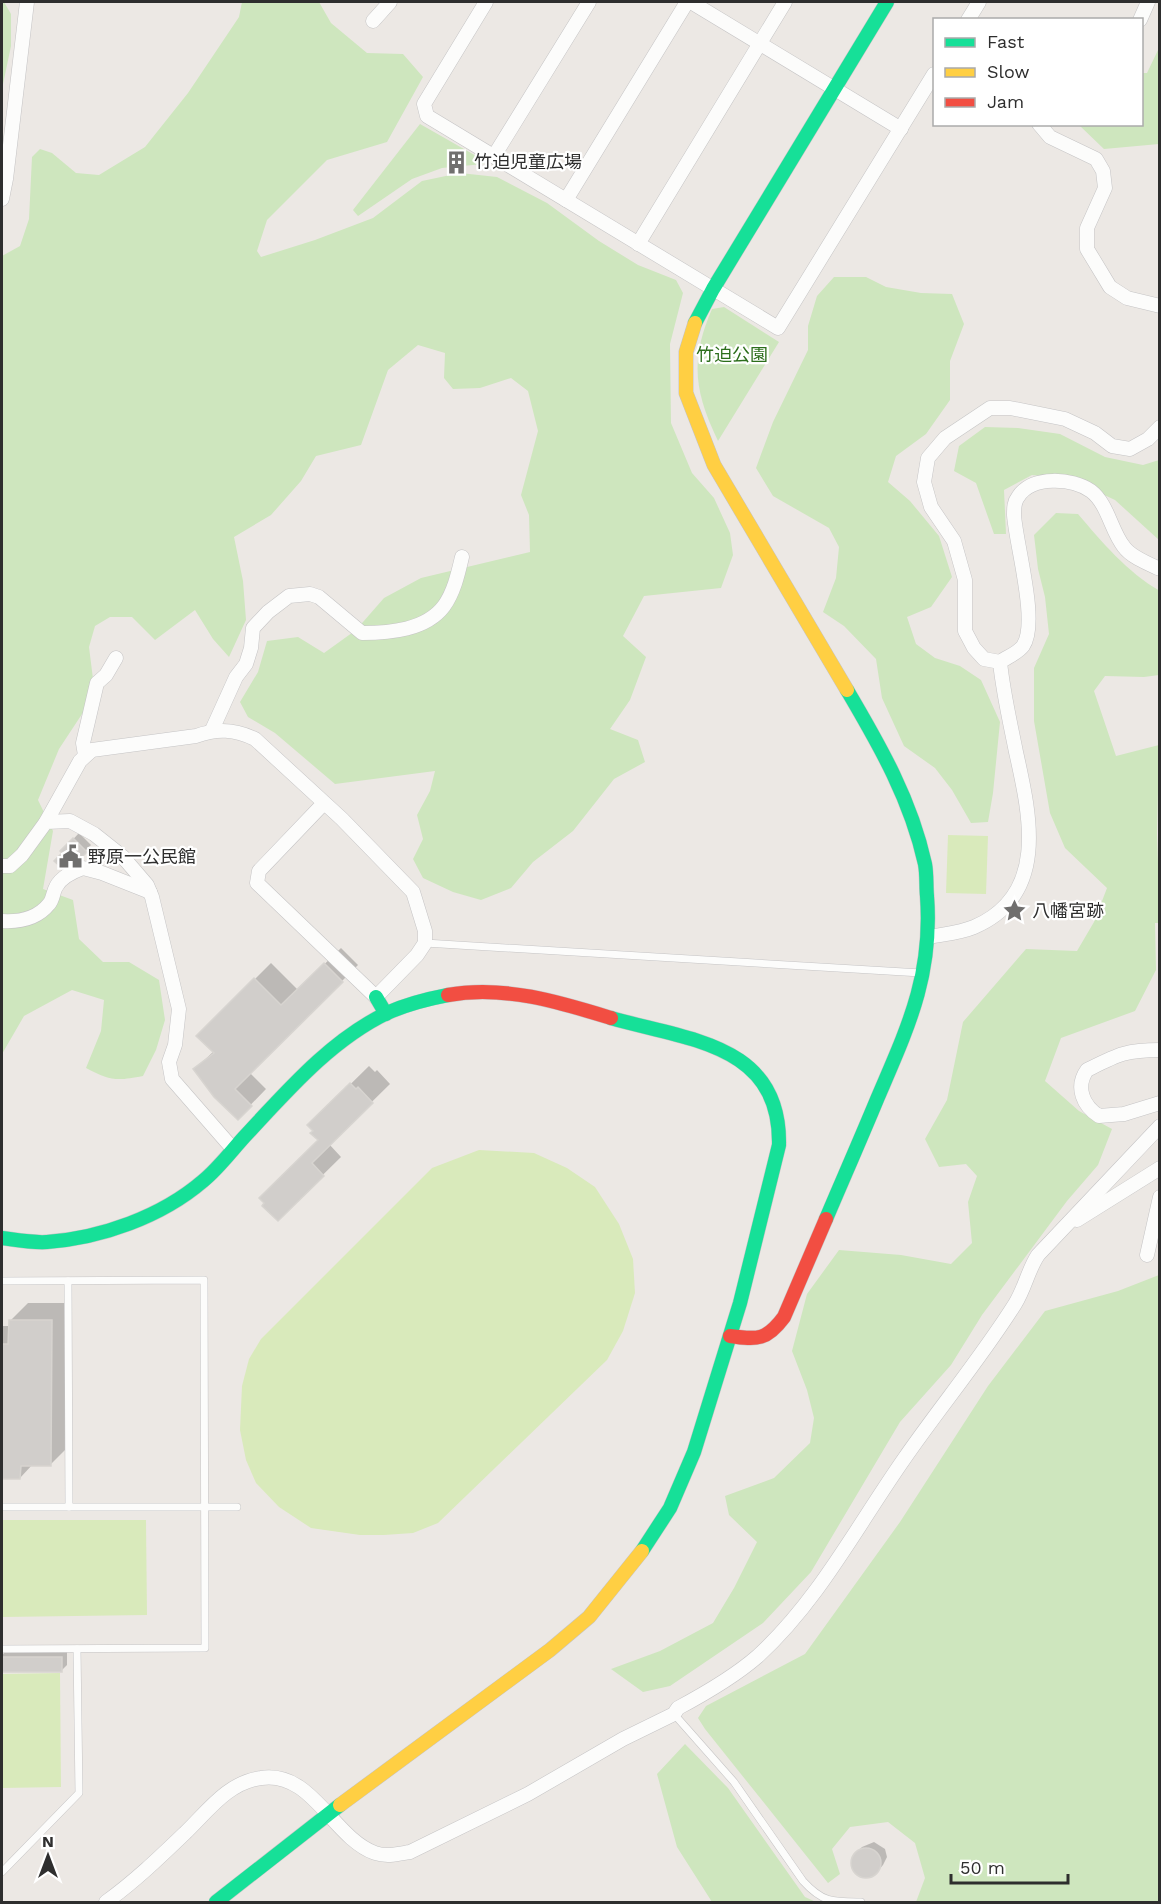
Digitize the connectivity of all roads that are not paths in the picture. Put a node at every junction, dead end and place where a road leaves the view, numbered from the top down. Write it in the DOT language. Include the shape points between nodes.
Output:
graph roads {
  1 [pos="27,2"];
  2 [pos="390,2"];
  3 [pos="486,2"];
  4 [pos="589,2"];
  5 [pos="689,2"];
  6 [pos="785,2"];
  7 [pos="887,2"];
  8 [pos="979,2"];
  9 [pos="1151,2"];
  10 [pos="969,18"];
  11 [pos="1141,18"];
  12 [pos="374,21"];
  13 [pos="760,43"];
  14 [pos="933,76"];
  15 [pos="834,88"];
  16 [pos="1041,126"];
  17 [pos="901,129"];
  18 [pos="494,156"];
  19 [pos="2,200"];
  20 [pos="566,200"];
  21 [pos="638,244"];
  22 [pos="713,289"];
  23 [pos="1160,306"];
  24 [pos="1160,427"];
  25 [pos="462,557"];
  26 [pos="1160,569"];
  27 [pos="116,658"];
  28 [pos="1000,662"];
  29 [pos="212,730"];
  30 [pos="85,755"];
  31 [pos="324,803"];
  32 [pos="46,822"];
  33 [pos="2,866"];
  34 [pos="150,892"];
  35 [pos="2,921"];
  36 [pos="929,938"];
  37 [pos="425,943"];
  38 [pos="924,974"];
  39 [pos="376,997"];
  40 [pos="386,1014"];
  41 [pos="1160,1050"];
  42 [pos="1160,1103"];
  43 [pos="1160,1126"];
  44 [pos="233,1149"];
  45 [pos="1160,1168"];
  46 [pos="1160,1197"];
  47 [pos="1064,1226"];
  48 [pos="2,1239"];
  49 [pos="1147,1255"];
  50 [pos="2,1281"];
  51 [pos="68,1281"];
  52 [pos="730,1336"];
  53 [pos="2,1507"];
  54 [pos="69,1507"];
  55 [pos="205,1507"];
  56 [pos="237,1507"];
  57 [pos="2,1649"];
  58 [pos="77,1649"];
  59 [pos="674,1714"];
  60 [pos="328,1814"];
  61 [pos="2,1872"];
  62 [pos="106,1902"];
  63 [pos="216,1902"];
  64 [pos="861,1902"];
  1 -- 19 [label="street"];
  2 -- 12 [label="street"];
  3 -- 18 [label="street" via="424,104 427,116"];
  4 -- 18 [label="street"];
  5 -- 13 [label="street"];
  5 -- 20 [label="street"];
  6 -- 13 [label="street"];
  7 -- 15 [label="street"];
  8 -- 10 [label="street"];
  9 -- 11 [label="street"];
  13 -- 15 [label="street"];
  13 -- 21 [label="street"];
  14 -- 17 [label="street"];
  15 -- 17 [label="street"];
  15 -- 22 [label="street"];
  16 -- 23 [label="street" via="1050,137 1095,159 1103,171 1105,188 1087,228 1087,249 1110,287 1127,298"];
  17 -- 22 [label="street" via="778,328"];
  18 -- 20 [label="street"];
  20 -- 21 [label="street"];
  21 -- 22 [label="street"];
  22 -- 36 [label="street" via="696,320 686,352 686,393 714,465 884,752 911,815 925,866"];
  24 -- 28 [label="street" via="1130,449 1112,446 1065,419 990,408 945,438 928,458 924,482 931,507 954,541 965,580 965,631 984,659"];
  25 -- 29 [label="street" via="443,607 428,619 398,631 362,633 319,597 289,596 253,628 246,664"];
  26 -- 28 [label="street" via="1124,549 1097,497 1089,490 1057,481 1028,488 1014,504 1028,605 1028,636 1021,649"];
  27 -- 30 [label="street" via="97,683 83,744"];
  28 -- 36 [label="street" via="1030,833 1027,865 1017,889 992,917 967,929"];
  29 -- 30 [label="street" via="196,736 102,747"];
  29 -- 31 [label="street" via="242,733 255,739"];
  30 -- 32 [label="street"];
  31 -- 37 [label="street" via="413,892"];
  31 -- 39 [label="street" via="259,871 257,882"];
  32 -- 33 [label="street" via="22,855 10,866"];
  32 -- 34 [label="street" via="69,820 94,834 137,871"];
  34 -- 35 [label="street" via="83,868 62,879 50,903 32,917"];
  34 -- 44 [label="street" via="179,1009 169,1062 172,1079"];
  36 -- 38 [label="street"];
  37 -- 38 [label="lane"];
  37 -- 39 [label="street"];
  38 -- 52 [label="street" via="900,1046 784,1317 773,1333 756,1340"];
  39 -- 40 [label="street"];
  40 -- 44 [label="street" via="318,1061"];
  40 -- 52 [label="street" via="450,994 524,995 696,1040 728,1050 747,1064 765,1084 774,1102 779,1145"];
  41 -- 42 [label="street" via="1134,1050 1106,1060 1084,1073 1081,1086 1085,1104 1099,1116 1115,1116"];
  43 -- 47 [label="street"];
  44 -- 48 [label="street" via="202,1181 135,1221 46,1242"];
  45 -- 47 [label="street"];
  46 -- 49 [label="street"];
  47 -- 59 [label="street" via="1038,1254 1016,1303 807,1603 756,1657"];
  50 -- 51 [label="lane"];
  51 -- 54 [label="lane"];
  51 -- 55 [label="lane" via="204,1280"];
  52 -- 60 [label="street" via="694,1452 670,1508 633,1564 589,1617"];
  53 -- 54 [label="lane"];
  54 -- 55 [label="lane"];
  55 -- 56 [label="lane"];
  55 -- 58 [label="lane" via="205,1648"];
  57 -- 58 [label="lane"];
  58 -- 61 [label="lane" via="79,1793"];
  59 -- 60 [label="street" via="528,1794 410,1852 376,1854 364,1848"];
  59 -- 64 [label="lane" via="734,1782 813,1892 830,1901"];
  60 -- 62 [label="street" via="294,1783 280,1778 247,1780 229,1790"];
  60 -- 63 [label="street"];
}
